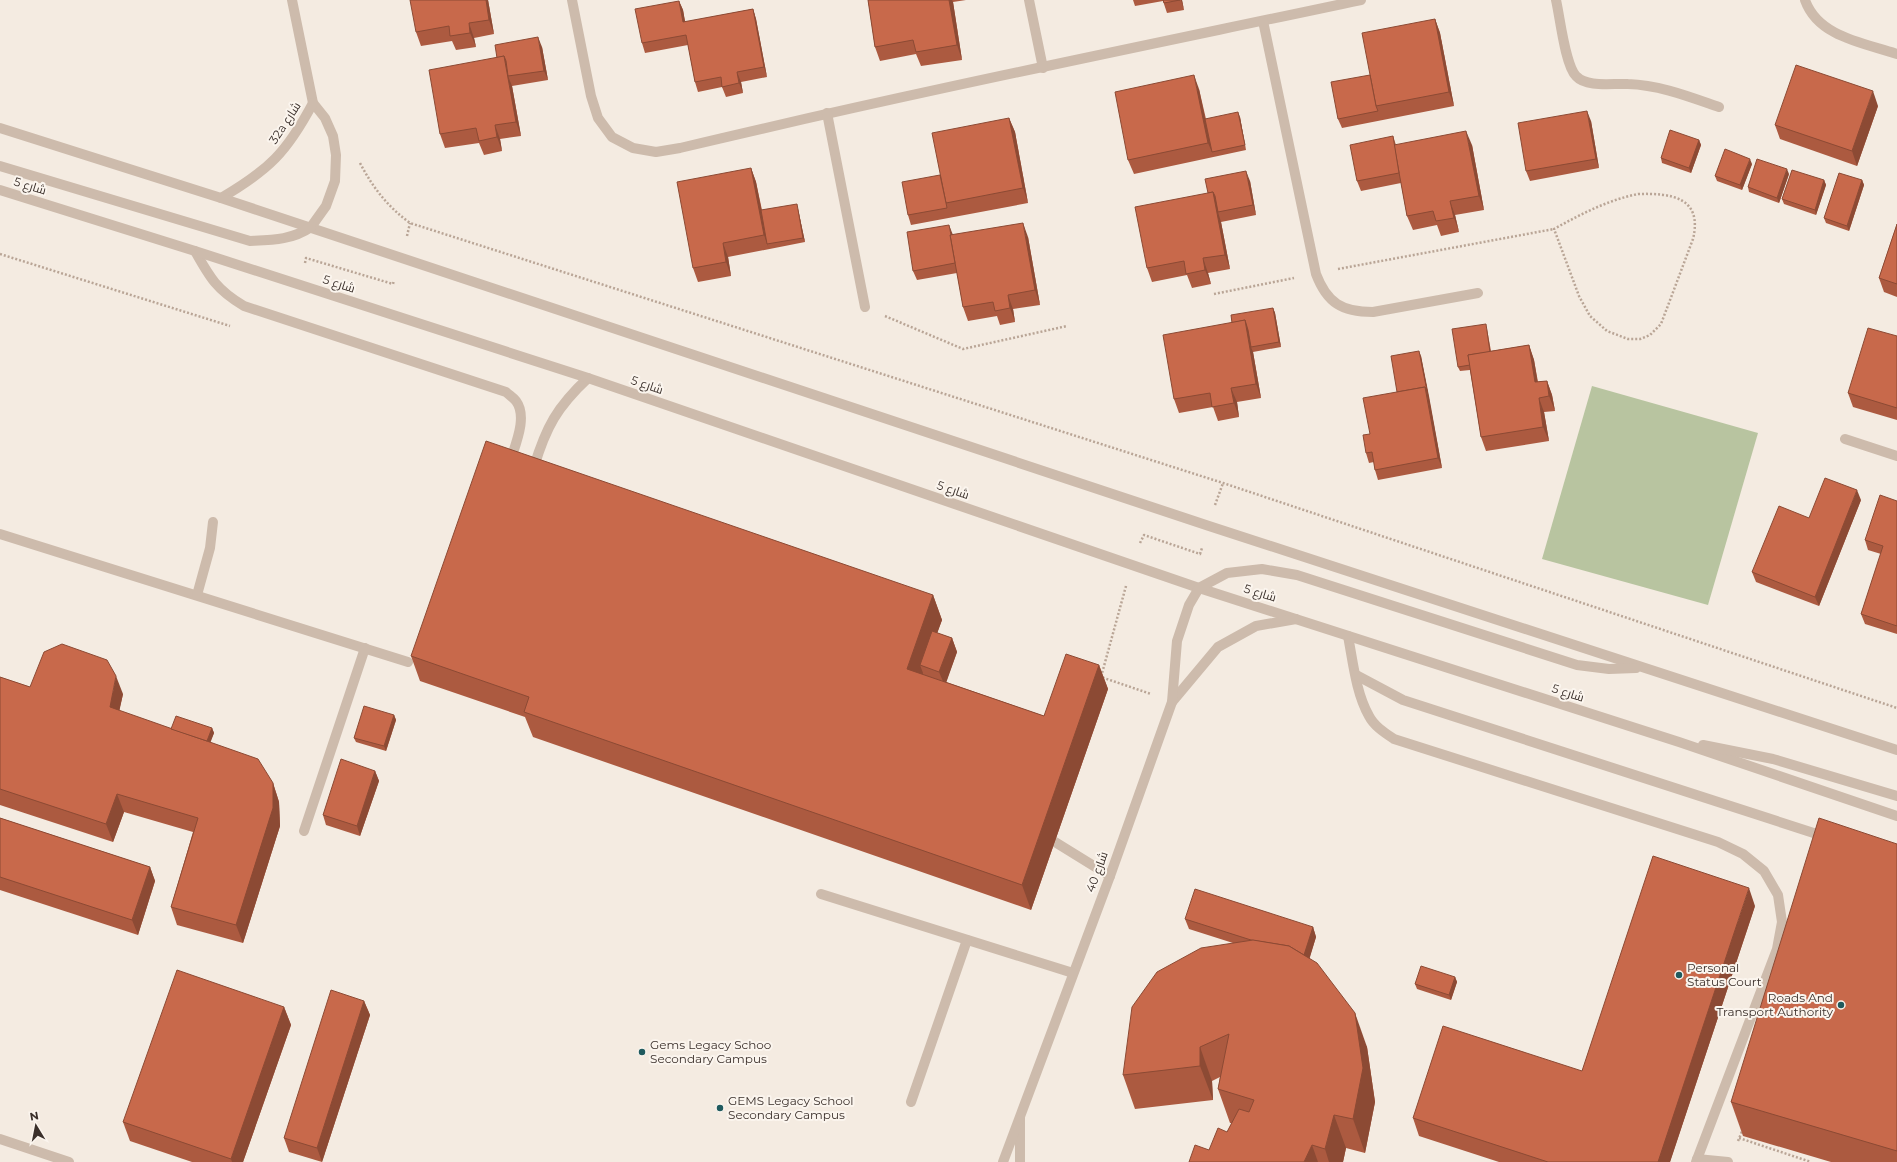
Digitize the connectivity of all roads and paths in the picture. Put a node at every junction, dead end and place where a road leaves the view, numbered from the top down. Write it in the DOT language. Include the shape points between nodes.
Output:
graph roads {
  1 [pos="292,0"];
  2 [pos="572,0"];
  3 [pos="1029,0"];
  4 [pos="1361,0"];
  5 [pos="1556,0"];
  6 [pos="1805,0"];
  7 [pos="1263,21"];
  8 [pos="1897,54"];
  9 [pos="1042,68"];
  10 [pos="313,104"];
  11 [pos="1719,107"];
  12 [pos="827,113"];
  13 [pos="0,128"];
  14 [pos="357,157"];
  15 [pos="0,166"];
  16 [pos="0,190"];
  17 [pos="221,198"];
  18 [pos="311,227"];
  19 [pos="1554,229"];
  20 [pos="195,251"];
  21 [pos="1316,274"];
  22 [pos="1478,293"];
  23 [pos="1214,294"];
  24 [pos="866,308"];
  25 [pos="1067,326"];
  26 [pos="588,378"];
  27 [pos="1845,439"];
  28 [pos="1897,456"];
  29 [pos="509,465"];
  30 [pos="534,467"];
  31 [pos="213,522"];
  32 [pos="0,534"];
  33 [pos="1199,588"];
  34 [pos="197,595"];
  35 [pos="1298,619"];
  36 [pos="1348,636"];
  37 [pos="365,648"];
  38 [pos="408,662"];
  39 [pos="1642,668"];
  40 [pos="1356,675"];
  41 [pos="1172,702"];
  42 [pos="1897,708"];
  43 [pos="1679,742"];
  44 [pos="1897,750"];
  45 [pos="1897,796"];
  46 [pos="1897,816"];
  47 [pos="304,831"];
  48 [pos="1055,842"];
  49 [pos="1833,847"];
  50 [pos="1110,876"];
  51 [pos="820,894"];
  52 [pos="967,940"];
  53 [pos="1073,973"];
  54 [pos="911,1102"];
  55 [pos="1020,1114"];
  56 [pos="1739,1138"];
  57 [pos="0,1140"];
  58 [pos="1697,1161"];
  59 [pos="69,1162"];
  60 [pos="1004,1162"];
  61 [pos="1020,1162"];
  62 [pos="1728,1162"];
  63 [pos="1811,1162"];
  1 -- 10 [label="street, 32a شارع"];
  2 -- 12 [label="street" via="591,96 598,118 612,136 633,148 656,152 680,148"];
  3 -- 9 [label="street"];
  4 -- 7 [label="street"];
  5 -- 11 [label="street" via="1569,65 1576,76 1587,83 1659,88"];
  6 -- 8 [label="street" via="1808,10 1821,25 1838,35"];
  7 -- 9 [label="street"];
  7 -- 21 [label="street"];
  9 -- 12 [label="street"];
  10 -- 17 [label="street, 32a شارع" via="297,133 276,160 250,181"];
  10 -- 18 [label="street, 32a شارع" via="325,118 334,136 336,155 335,181 326,206"];
  12 -- 24 [label="street"];
  13 -- 17 [label="street"];
  14 -- 42 [label="path" via="370,183 382,198 410,223 1223,483"];
  15 -- 18 [label="street" via="250,241 275,240 300,234"];
  16 -- 20 [label="street, شارع 5"];
  17 -- 18 [label="street"];
  18 -- 39 [label="street"];
  19 -- 19 [label="path" via="1584,306 1598,324 1607,331 1628,339 1640,339 1650,335 1661,324 1696,226 1694,213 1686,203 1674,196 1638,194 1604,204"];
  19 -- 21 [label="path"];
  20 -- 26 [label="street, شارع 5"];
  20 -- 29 [label="street" via="214,284 227,297 244,306 506,392 516,401 521,415"];
  21 -- 22 [label="street" via="1330,299 1342,308 1358,312 1373,312"];
  21 -- 23 [label="path"];
  24 -- 25 [label="path" via="963,349"];
  26 -- 30 [label="street" via="569,396 554,416 542,439"];
  26 -- 33 [label="street, شارع 5"];
  27 -- 28 [label="street"];
  31 -- 34 [label="street" via="210,548"];
  32 -- 34 [label="street"];
  33 -- 35 [label="street, شارع 5"];
  33 -- 39 [label="street" via="1227,573 1262,569 1294,574 1577,665 1610,669"];
  33 -- 41 [label="street, شارع 40" via="1189,605 1177,642"];
  34 -- 37 [label="street"];
  35 -- 36 [label="street, شارع 5"];
  35 -- 41 [label="street" via="1256,626 1218,647"];
  36 -- 40 [label="street"];
  36 -- 43 [label="street, شارع 5"];
  37 -- 38 [label="street"];
  37 -- 47 [label="street"];
  39 -- 44 [label="street"];
  40 -- 49 [label="street" via="1403,700 1835,840"];
  40 -- 58 [label="street" via="1369,717 1380,730 1394,739 1718,842 1743,854 1764,871 1778,895 1782,922 1777,949"];
  41 -- 50 [label="street, شارع 40"];
  43 -- 45 [label="street" via="1773,759"];
  43 -- 46 [label="street, شارع 5"];
  48 -- 50 [label="street"];
  50 -- 53 [label="street, شارع 40"];
  51 -- 52 [label="street"];
  52 -- 53 [label="street"];
  52 -- 54 [label="street"];
  53 -- 55 [label="street, شارع 40"];
  55 -- 60 [label="street, شارع 40"];
  55 -- 61 [label="street"];
  56 -- 63 [label="path"];
  57 -- 59 [label="street"];
  58 -- 62 [label="street"];
}
